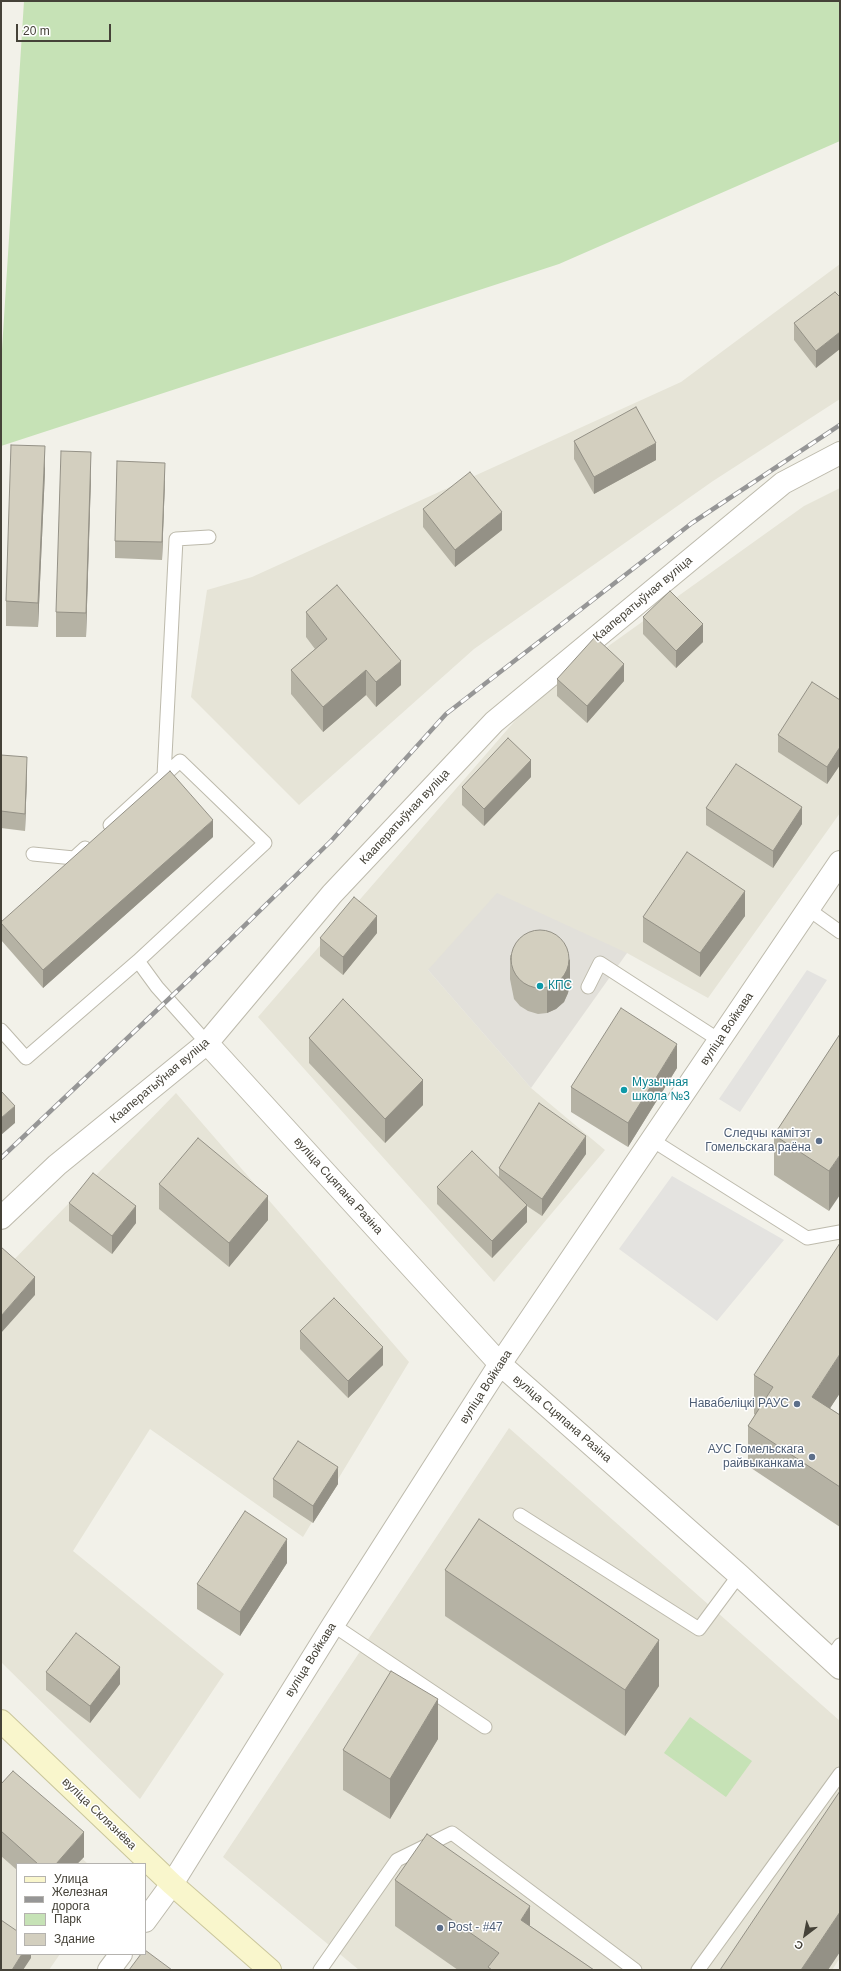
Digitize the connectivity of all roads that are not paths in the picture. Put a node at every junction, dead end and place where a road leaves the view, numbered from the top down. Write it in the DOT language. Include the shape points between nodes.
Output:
graph roads {
  1 [pos="840,453"];
  2 [pos="209,537"];
  3 [pos="164,776"];
  4 [pos="33,854"];
  5 [pos="840,862"];
  6 [pos="808,909"];
  7 [pos="840,932"];
  8 [pos="138,961"];
  9 [pos="588,987"];
  10 [pos="1,1030"];
  11 [pos="719,1040"];
  12 [pos="207,1043"];
  13 [pos="652,1140"];
  14 [pos="1,1218"];
  15 [pos="840,1232"];
  16 [pos="500,1364"];
  17 [pos="520,1515"];
  18 [pos="739,1575"];
  19 [pos="333,1625"];
  20 [pos="837,1658"];
  21 [pos="1,1721"];
  22 [pos="485,1727"];
  23 [pos="840,1774"];
  24 [pos="172,1884"];
  25 [pos="146,1920"];
  26 [pos="120,1955"];
  27 [pos="109,1970"];
  28 [pos="270,1970"];
  29 [pos="320,1970"];
  30 [pos="635,1970"];
  31 [pos="698,1970"];
  1 -- 12 [label="street, Кааператыўная вуліца" via="783,484 494,722 332,894"];
  2 -- 3 [label="lane" via="176,539"];
  3 -- 4 [label="lane" via="74,858"];
  3 -- 8 [label="lane" via="180,761 265,843"];
  5 -- 6 [label="street, вуліца Войкава"];
  6 -- 7 [label="lane"];
  6 -- 11 [label="street, вуліца Войкава"];
  8 -- 10 [label="lane" via="26,1058"];
  8 -- 12 [label="lane" via="157,987"];
  9 -- 11 [label="lane" via="600,963"];
  11 -- 13 [label="street, вуліца Войкава"];
  12 -- 14 [label="street, Кааператыўная вуліца" via="57,1165"];
  12 -- 16 [label="street, вуліца Сцяпана Разіна"];
  13 -- 15 [label="lane" via="806,1238"];
  13 -- 16 [label="street, вуліца Войкава"];
  16 -- 18 [label="street, вуліца Сцяпана Разіна"];
  16 -- 19 [label="street, вуліца Войкава"];
  17 -- 18 [label="lane" via="699,1629"];
  18 -- 20 [label="street, вуліца Сцяпана Разіна"];
  19 -- 22 [label="lane"];
  19 -- 24 [label="street, вуліца Войкава"];
  21 -- 24 [label="main road, вуліца Склязнёва"];
  23 -- 31 [label="lane"];
  24 -- 25 [label="street, вуліца Войкава"];
  24 -- 28 [label="main road, вуліца Склязнёва"];
  26 -- 27 [label="street"];
  29 -- 30 [label="lane" via="397,1860 452,1833"];
}
